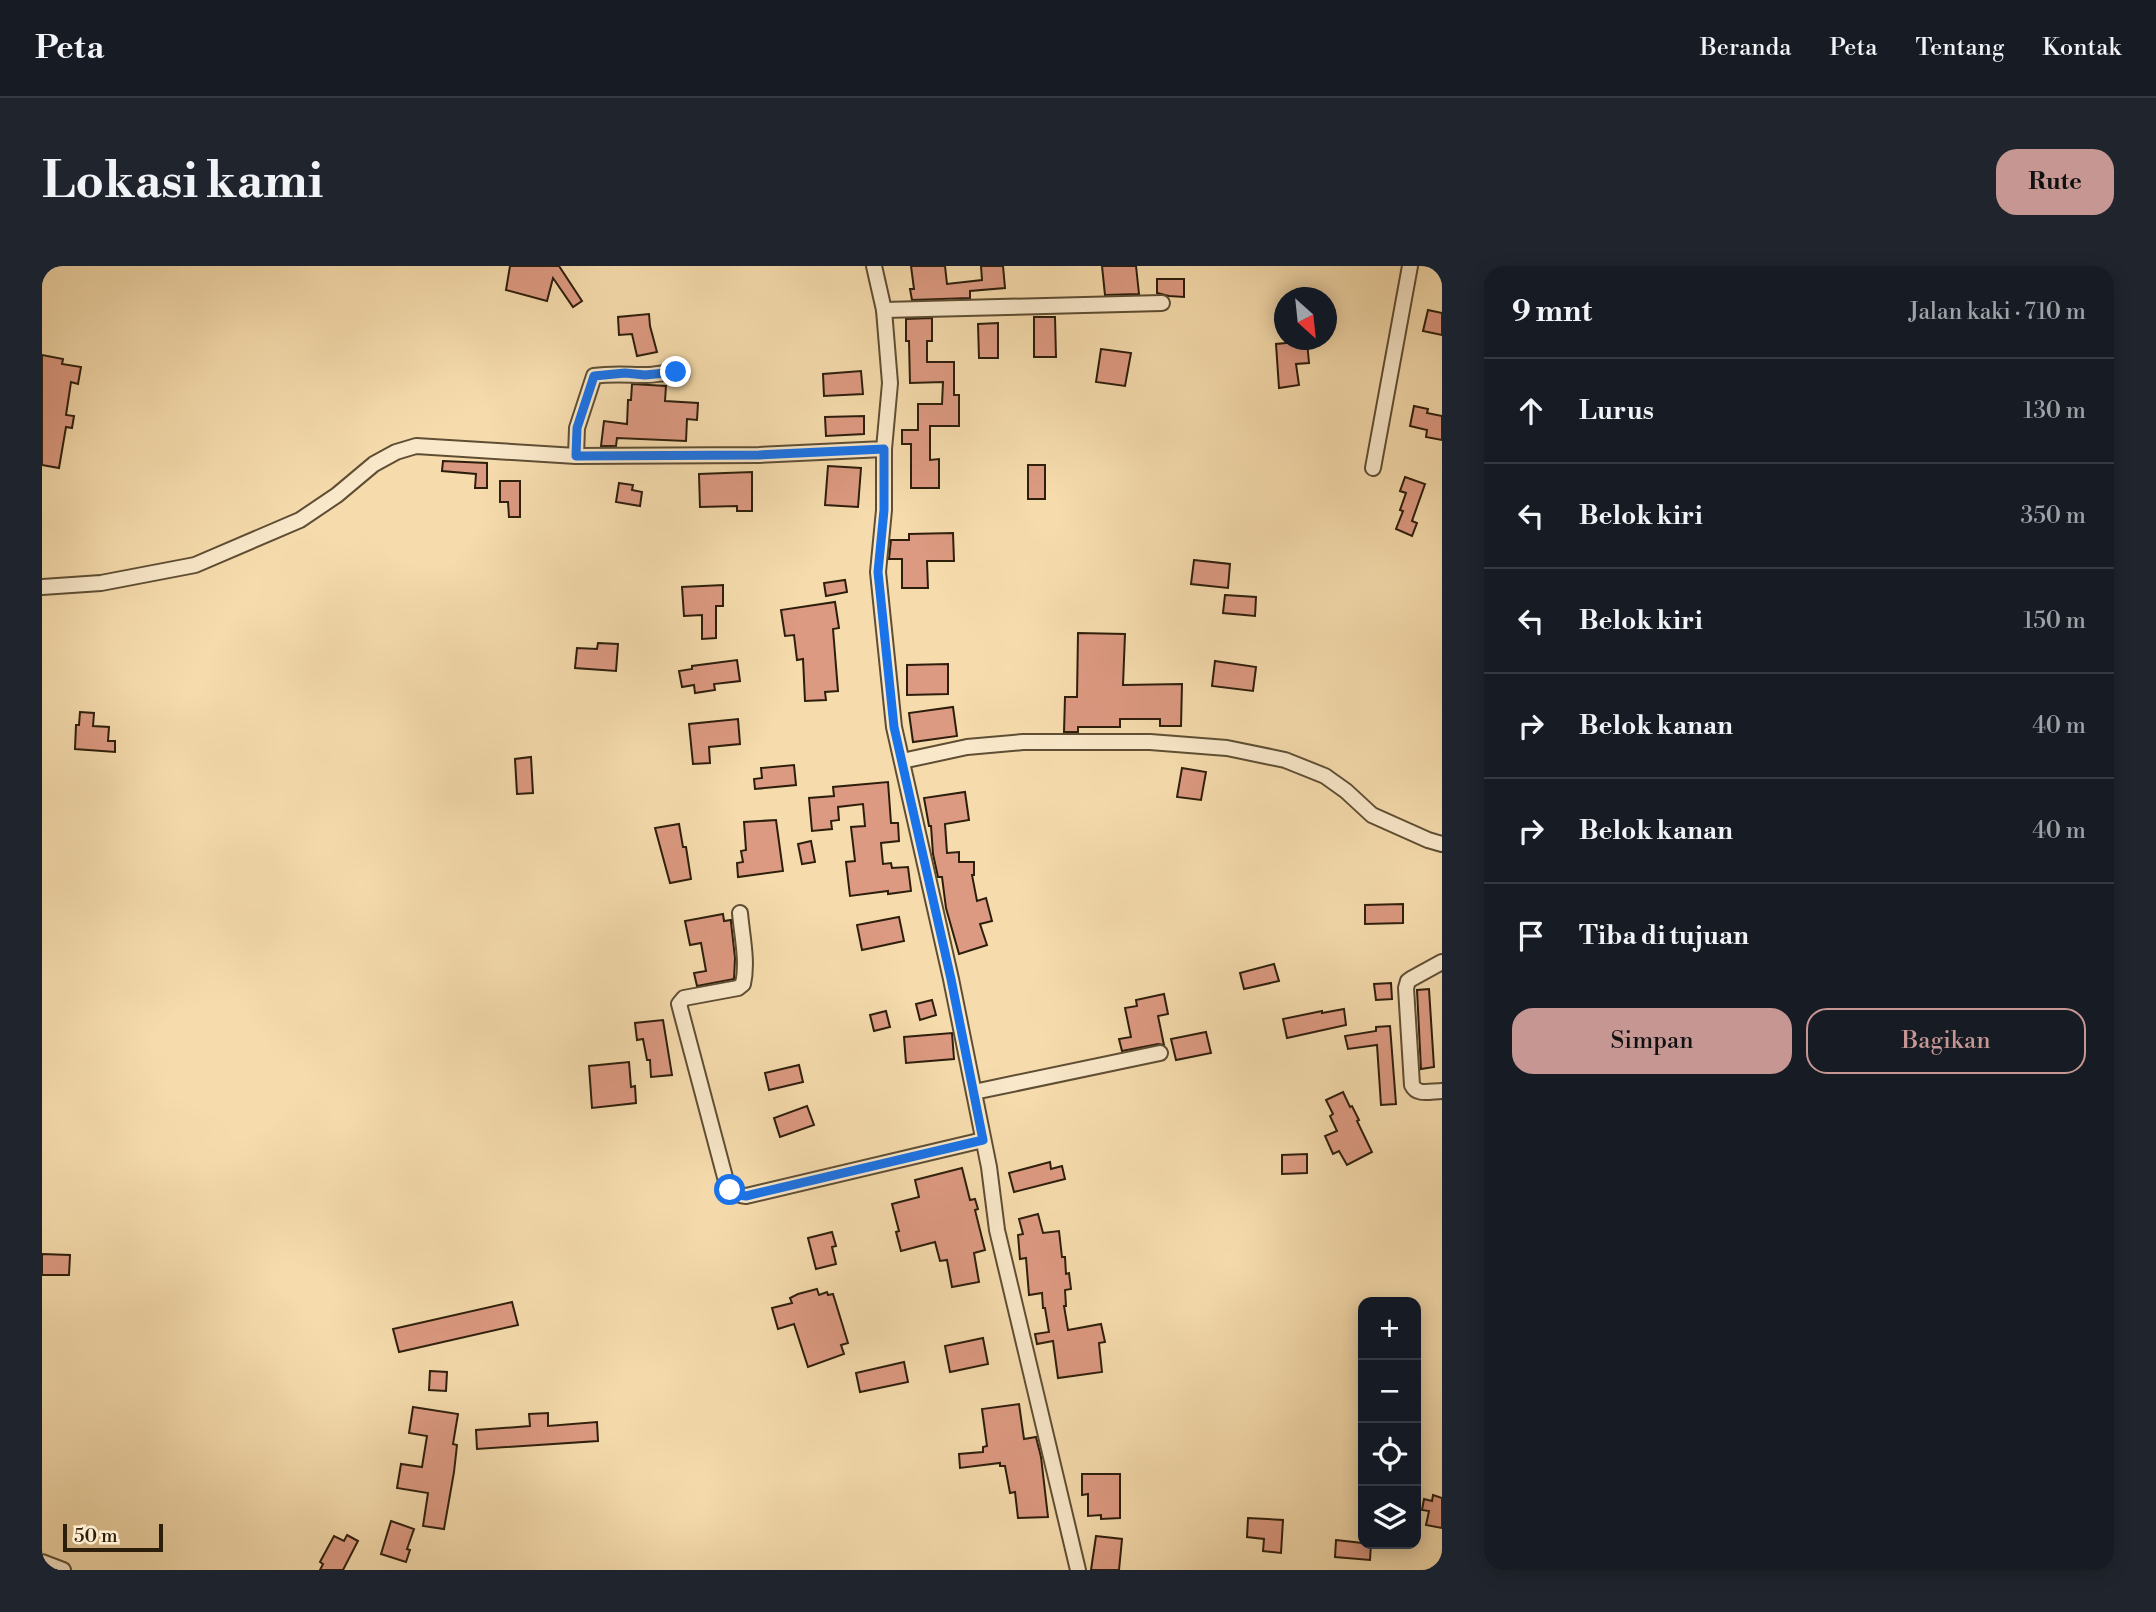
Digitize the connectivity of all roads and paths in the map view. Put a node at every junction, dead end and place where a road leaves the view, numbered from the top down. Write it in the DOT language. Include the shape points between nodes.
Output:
graph roads {
  1 [pos="874,266"];
  2 [pos="1410,266"];
  3 [pos="1163,303"];
  4 [pos="884,310"];
  5 [pos="682,374"];
  6 [pos="884,449"];
  7 [pos="576,456"];
  8 [pos="1373,468"];
  9 [pos="42,587"];
  10 [pos="902,761"];
  11 [pos="1442,844"];
  12 [pos="740,914"];
  13 [pos="1442,962"];
  14 [pos="1160,1053"];
  15 [pos="1442,1091"];
  16 [pos="974,1092"];
  17 [pos="983,1140"];
  18 [pos="42,1562"];
  19 [pos="63,1570"];
  20 [pos="1078,1570"];
  1 -- 4 [label="street"];
  2 -- 8 [label="street"];
  3 -- 4 [label="street"];
  4 -- 6 [label="street" via="890,383"];
  5 -- 7 [label="street" via="594,376 577,428"];
  6 -- 7 [label="street"];
  6 -- 10 [label="street" via="878,572 894,727"];
  7 -- 9 [label="street" via="416,446 374,464 300,520 195,565 101,583"];
  10 -- 11 [label="street" via="967,747 1023,742 1150,742 1227,748 1285,760 1325,776 1372,815"];
  10 -- 16 [label="street"];
  12 -- 17 [label="street" via="743,984 679,1003 730,1190 746,1196"];
  13 -- 15 [label="street" via="1411,978 1406,988 1412,1085 1420,1092"];
  14 -- 16 [label="street"];
  16 -- 17 [label="street"];
  17 -- 20 [label="street" via="1003,1255"];
  18 -- 19 [label="street"];
}
